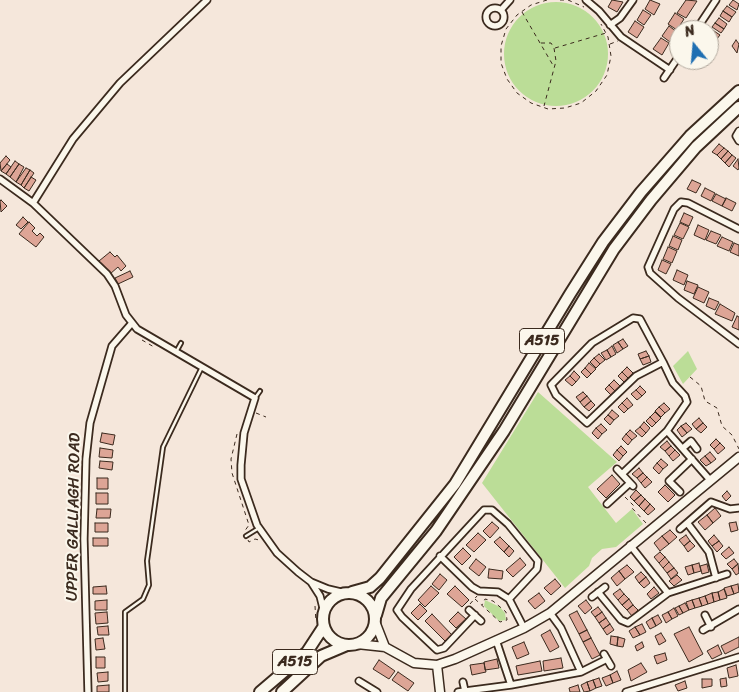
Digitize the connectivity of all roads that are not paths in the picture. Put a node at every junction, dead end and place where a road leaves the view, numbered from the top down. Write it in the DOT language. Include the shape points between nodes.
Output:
graph roads {
  1 [pos="207,0"];
  2 [pos="510,0"];
  3 [pos="586,0"];
  4 [pos="633,0"];
  5 [pos="716,0"];
  6 [pos="501,10"];
  7 [pos="703,20"];
  8 [pos="610,25"];
  9 [pos="669,69"];
  10 [pos="670,70"];
  11 [pos="664,78"];
  12 [pos="739,91"];
  13 [pos="739,107"];
  14 [pos="739,132"];
  15 [pos="739,141"];
  16 [pos="0,179"];
  17 [pos="33,203"];
  18 [pos="739,229"];
  19 [pos="132,323"];
  20 [pos="181,343"];
  21 [pos="739,344"];
  22 [pos="176,353"];
  23 [pos="663,362"];
  24 [pos="202,367"];
  25 [pos="260,391"];
  26 [pos="255,398"];
  27 [pos="667,431"];
  28 [pos="683,448"];
  29 [pos="697,449"];
  30 [pos="739,457"];
  31 [pos="692,459"];
  32 [pos="617,469"];
  33 [pos="622,474"];
  34 [pos="710,480"];
  35 [pos="680,492"];
  36 [pos="607,504"];
  37 [pos="739,508"];
  38 [pos="688,524"];
  39 [pos="259,528"];
  40 [pos="680,529"];
  41 [pos="246,536"];
  42 [pos="630,544"];
  43 [pos="440,556"];
  44 [pos="727,574"];
  45 [pos="716,578"];
  46 [pos="311,582"];
  47 [pos="605,586"];
  48 [pos="348,592"];
  49 [pos="598,592"];
  50 [pos="668,593"];
  51 [pos="592,597"];
  52 [pos="509,598"];
  53 [pos="739,609"];
  54 [pos="469,610"];
  55 [pos="324,612"];
  56 [pos="550,613"];
  57 [pos="475,615"];
  58 [pos="705,615"];
  59 [pos="376,619"];
  60 [pos="481,621"];
  61 [pos="319,627"];
  62 [pos="711,627"];
  63 [pos="524,628"];
  64 [pos="703,630"];
  65 [pos="496,640"];
  66 [pos="352,645"];
  67 [pos="385,647"];
  68 [pos="739,657"];
  69 [pos="438,665"];
  70 [pos="611,666"];
  71 [pos="581,672"];
  72 [pos="360,681"];
  73 [pos="463,682"];
  74 [pos="511,685"];
  75 [pos="465,691"];
  76 [pos="88,692"];
  77 [pos="125,692"];
  78 [pos="260,692"];
  79 [pos="282,692"];
  80 [pos="377,692"];
  81 [pos="440,692"];
  82 [pos="458,692"];
  83 [pos="626,692"];
  1 -- 17 [label="street" via="120,83 73,139"];
  2 -- 6 [label="street"];
  3 -- 8 [label="street"];
  4 -- 8 [label="street" via="620,18"];
  5 -- 7 [label="street"];
  8 -- 9 [label="street" via="621,37"];
  10 -- 11 [label="street"];
  12 -- 48 [label="highway, A515" via="690,136 603,242 455,484 380,578 370,586"];
  13 -- 59 [label="highway, A515" via="696,148 614,249 504,431 436,531 381,598"];
  14 -- 15 [label="street" via="736,136"];
  16 -- 17 [label="street"];
  17 -- 19 [label="street" via="107,274"];
  18 -- 21 [label="street" via="681,202 674,209 648,267 650,274 678,298"];
  19 -- 22 [label="street" via="148,338"];
  19 -- 76 [label="street, UPPER GALLIAGH ROAD" via="112,346 90,424 84,539"];
  20 -- 22 [label="lane"];
  22 -- 24 [label="street"];
  23 -- 23 [label="street" via="640,319 633,318 592,343 550,385 556,395 587,422 636,376"];
  23 -- 27 [label="street" via="673,384 686,399"];
  24 -- 26 [label="street"];
  24 -- 77 [label="lane" via="163,447 147,561 149,585 143,599 125,612"];
  25 -- 26 [label="lane"];
  26 -- 39 [label="street" via="241,447 241,479"];
  27 -- 28 [label="street"];
  27 -- 33 [label="street"];
  28 -- 29 [label="street" via="691,441"];
  28 -- 31 [label="street"];
  30 -- 34 [label="street"];
  31 -- 34 [label="street"];
  31 -- 35 [label="street" via="669,481"];
  32 -- 33 [label="street"];
  33 -- 36 [label="street" via="632,484"];
  34 -- 42 [label="street"];
  37 -- 38 [label="street" via="711,502"];
  38 -- 40 [label="street"];
  38 -- 45 [label="street" via="708,552"];
  39 -- 41 [label="lane"];
  39 -- 46 [label="street" via="278,553"];
  42 -- 50 [label="street"];
  42 -- 56 [label="street"];
  43 -- 52 [label="street" via="472,587 479,591 498,592"];
  43 -- 52 [label="street" via="484,510 492,510 508,524 538,561 537,569"];
  43 -- 57 [label="street" via="397,610 437,650 444,648"];
  44 -- 45 [label="street"];
  45 -- 50 [label="street"];
  46 -- 48 [label="street"];
  46 -- 55 [label="street" via="320,596"];
  47 -- 49 [label="street"];
  48 -- 55 [label="highway, A515" via="331,599"];
  48 -- 59 [label="highway" via="368,599"];
  49 -- 50 [label="street" via="621,620 628,623"];
  49 -- 51 [label="street"];
  52 -- 63 [label="street"];
  53 -- 62 [label="street"];
  54 -- 57 [label="street"];
  55 -- 61 [label="highway, A515"];
  56 -- 63 [label="street"];
  56 -- 71 [label="street" via="561,628"];
  57 -- 60 [label="street"];
  58 -- 62 [label="street"];
  59 -- 66 [label="highway, A515" via="369,637"];
  59 -- 67 [label="street"];
  61 -- 66 [label="highway, A515" via="333,639"];
  61 -- 78 [label="highway, A515" via="307,652"];
  62 -- 64 [label="street"];
  63 -- 65 [label="street"];
  65 -- 69 [label="street"];
  65 -- 74 [label="street"];
  66 -- 67 [label="street"];
  66 -- 79 [label="highway, A515" via="321,656"];
  67 -- 69 [label="street" via="414,663"];
  68 -- 83 [label="street"];
  69 -- 81 [label="street"];
  70 -- 71 [label="street" via="606,657"];
  71 -- 74 [label="street"];
  72 -- 80 [label="street"];
  73 -- 75 [label="street"];
  74 -- 75 [label="street"];
  75 -- 82 [label="street"];
}
